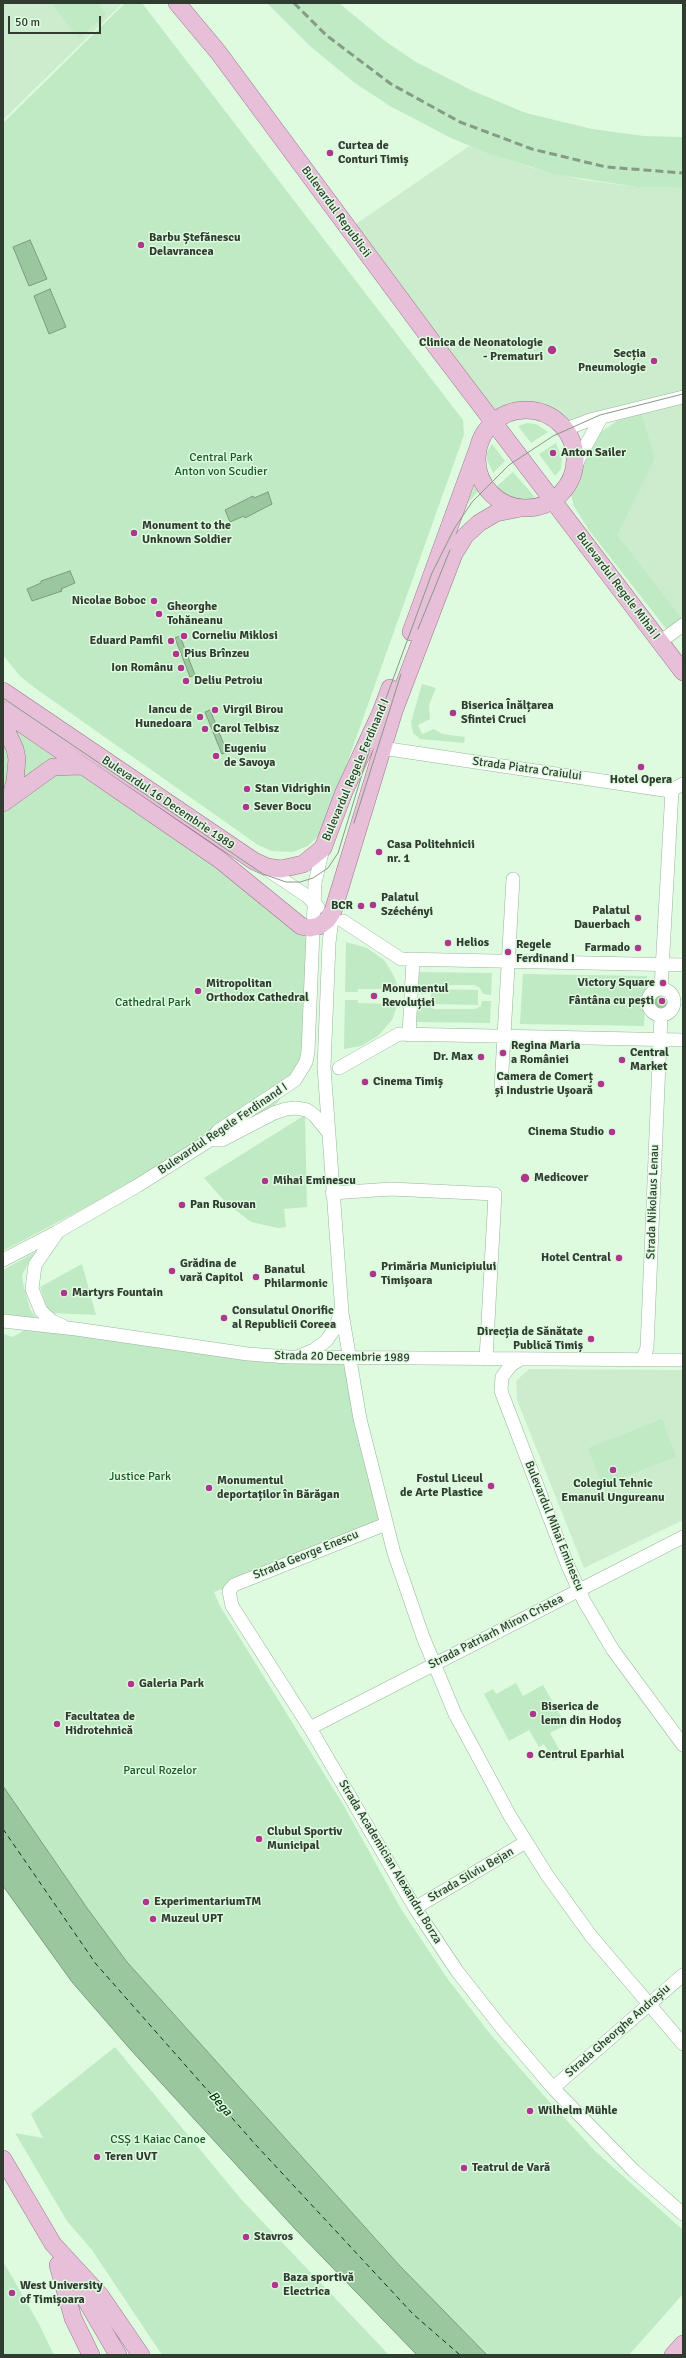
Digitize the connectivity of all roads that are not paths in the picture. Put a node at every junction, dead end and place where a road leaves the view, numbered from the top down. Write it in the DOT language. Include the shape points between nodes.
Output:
graph roads {
  1 [pos="177,3"];
  2 [pos="683,397"];
  3 [pos="601,418"];
  4 [pos="494,422"];
  5 [pos="566,429"];
  6 [pos="480,440"];
  7 [pos="574,473"];
  8 [pos="553,500"];
  9 [pos="521,508"];
  10 [pos="683,625"];
  11 [pos="660,642"];
  12 [pos="683,672"];
  13 [pos="3,691"];
  14 [pos="3,711"];
  15 [pos="3,723"];
  16 [pos="382,748"];
  17 [pos="81,766"];
  18 [pos="678,787"];
  19 [pos="7,800"];
  20 [pos="323,848"];
  21 [pos="254,861"];
  22 [pos="513,879"];
  23 [pos="314,903"];
  24 [pos="290,917"];
  25 [pos="329,920"];
  26 [pos="311,951"];
  27 [pos="508,956"];
  28 [pos="663,958"];
  29 [pos="413,959"];
  30 [pos="683,965"];
  31 [pos="662,988"];
  32 [pos="661,1015"];
  33 [pos="410,1035"];
  34 [pos="504,1036"];
  35 [pos="660,1039"];
  36 [pos="683,1040"];
  37 [pos="339,1068"];
  38 [pos="501,1088"];
  39 [pos="328,1132"];
  40 [pos="210,1140"];
  41 [pos="332,1193"];
  42 [pos="57,1232"];
  43 [pos="3,1260"];
  44 [pos="341,1299"];
  45 [pos="3,1321"];
  46 [pos="76,1329"];
  47 [pos="647,1356"];
  48 [pos="282,1357"];
  49 [pos="350,1358"];
  50 [pos="486,1359"];
  51 [pos="518,1360"];
  52 [pos="683,1360"];
  53 [pos="386,1524"];
  54 [pos="683,1537"];
  55 [pos="579,1590"];
  56 [pos="229,1591"];
  57 [pos="434,1664"];
  58 [pos="310,1728"];
  59 [pos="683,1745"];
  60 [pos="526,1842"];
  61 [pos="415,1908"];
  62 [pos="683,1975"];
  63 [pos="650,2005"];
  64 [pos="683,2044"];
  65 [pos="553,2088"];
  66 [pos="3,2159"];
  67 [pos="683,2214"];
  68 [pos="53,2244"];
  69 [pos="683,2344"];
  70 [pos="91,2355"];
  71 [pos="118,2355"];
  72 [pos="140,2355"];
  73 [pos="673,2355"];
  1 -- 4 [label="main road, Bulevardul Republicii" via="218,52"];
  2 -- 3 [label="street"];
  3 -- 5 [label="street"];
  3 -- 7 [label="street" via="579,458"];
  4 -- 5 [label="main road" via="513,411 530,409 555,418"];
  4 -- 6 [label="main road"];
  4 -- 8 [label="main road, Bulevardul Republicii"];
  5 -- 7 [label="main road" via="574,446"];
  6 -- 9 [label="main road" via="477,462 483,482 500,500"];
  6 -- 20 [label="main road, Bulevardul Regele Ferdinand I" via="381,712 344,792"];
  7 -- 8 [label="main road" via="566,488"];
  8 -- 9 [label="main road, Bulevardul Regele Ferdinand I" via="539,507"];
  8 -- 11 [label="main road, Bulevardul Regele Mihai I"];
  9 -- 16 [label="main road, Bulevardul Regele Ferdinand I" via="490,516 473,527 461,541 425,626"];
  10 -- 11 [label="street"];
  11 -- 12 [label="main road, Bulevardul Regele Mihai I"];
  13 -- 21 [label="main road, Bulevardul 16 Decembrie 1989"];
  14 -- 17 [label="main road, Bulevardul 16 Decembrie 1989"];
  15 -- 19 [label="main road" via="17,759 15,781"];
  16 -- 18 [label="street, Strada Piatra Craiului"];
  16 -- 25 [label="main road, Bulevardul Regele Ferdinand I"];
  17 -- 19 [label="main road" via="53,767"];
  17 -- 24 [label="main road, Bulevardul 16 Decembrie 1989" via="220,860 274,901"];
  18 -- 28 [label="street"];
  20 -- 21 [label="main road" via="311,860 293,867 267,867"];
  20 -- 23 [label="street, Bulevardul Regele Ferdinand I" via="317,870"];
  21 -- 23 [label="street, Bulevardul 16 Decembrie 1989"];
  22 -- 27 [label="street"];
  23 -- 25 [label="street, Bulevardul Regele Ferdinand I"];
  24 -- 25 [label="main road, Bulevardul 16 Decembrie 1989" via="301,926"];
  24 -- 26 [label="street" via="306,938"];
  25 -- 26 [label="street, Bulevardul Regele Ferdinand I"];
  25 -- 29 [label="street" via="401,959"];
  25 -- 39 [label="street" via="324,1067"];
  26 -- 40 [label="street, Bulevardul Regele Ferdinand I" via="308,1052 302,1071 289,1086 218,1131"];
  27 -- 28 [label="street"];
  27 -- 29 [label="street"];
  27 -- 34 [label="street"];
  28 -- 30 [label="street"];
  28 -- 31 [label="street"];
  29 -- 33 [label="street"];
  31 -- 32 [label="street" via="671,993 675,1000 670,1012"];
  31 -- 32 [label="street" via="651,993 648,1002 651,1010"];
  32 -- 35 [label="street"];
  33 -- 34 [label="street"];
  33 -- 37 [label="street" via="400,1034"];
  34 -- 35 [label="street"];
  34 -- 38 [label="street"];
  35 -- 36 [label="street"];
  35 -- 47 [label="street, Strada Nikolaus Lenau"];
  39 -- 40 [label="street" via="307,1110 291,1108 274,1113 222,1140"];
  39 -- 41 [label="street"];
  40 -- 42 [label="street, Bulevardul Regele Ferdinand I"];
  41 -- 44 [label="street"];
  41 -- 50 [label="street" via="391,1189 495,1194"];
  42 -- 43 [label="street, Bulevardul Regele Ferdinand I"];
  42 -- 46 [label="street" via="35,1265 32,1289 36,1304 46,1316 57,1324"];
  44 -- 48 [label="street" via="338,1323 326,1342 306,1354"];
  44 -- 49 [label="street"];
  45 -- 46 [label="street, Strada 20 Decembrie 1989"];
  46 -- 48 [label="street, Strada 20 Decembrie 1989"];
  47 -- 51 [label="street, Strada 20 Decembrie 1989"];
  47 -- 52 [label="street, Strada 20 Decembrie 1989"];
  48 -- 49 [label="street, Strada 20 Decembrie 1989"];
  49 -- 50 [label="street, Strada 20 Decembrie 1989"];
  49 -- 53 [label="street" via="360,1419"];
  50 -- 51 [label="street, Strada 20 Decembrie 1989"];
  51 -- 55 [label="street, Bulevardul Mihai Eminescu" via="502,1377 501,1391 562,1553"];
  53 -- 56 [label="street, Strada George Enescu" via="241,1581"];
  53 -- 57 [label="street" via="403,1581"];
  54 -- 55 [label="street, Strada Patriarh Miron Cristea"];
  55 -- 57 [label="street, Strada Patriarh Miron Cristea"];
  55 -- 59 [label="street, Bulevardul Mihai Eminescu" via="600,1630 626,1670"];
  56 -- 58 [label="street, Strada Academician Alexandru Borza" via="232,1606"];
  57 -- 58 [label="street, Strada Patriarh Miron Cristea"];
  57 -- 60 [label="street" via="470,1746"];
  58 -- 61 [label="street, Strada Academician Alexandru Borza"];
  60 -- 61 [label="street, Strada Silviu Bejan"];
  60 -- 63 [label="street" via="587,1930"];
  61 -- 65 [label="street, Strada Academician Alexandru Borza" via="457,1971"];
  62 -- 63 [label="street, Strada Gheorghe Andrașiu"];
  63 -- 64 [label="street"];
  63 -- 65 [label="street, Strada Gheorghe Andrașiu"];
  65 -- 67 [label="street, Strada Academician Alexandru Borza" via="634,2170"];
  66 -- 68 [label="main road"];
  68 -- 70 [label="main road" via="72,2318"];
  68 -- 71 [label="main road"];
  68 -- 72 [label="main road" via="100,2295"];
  69 -- 73 [label="main road"];
}
